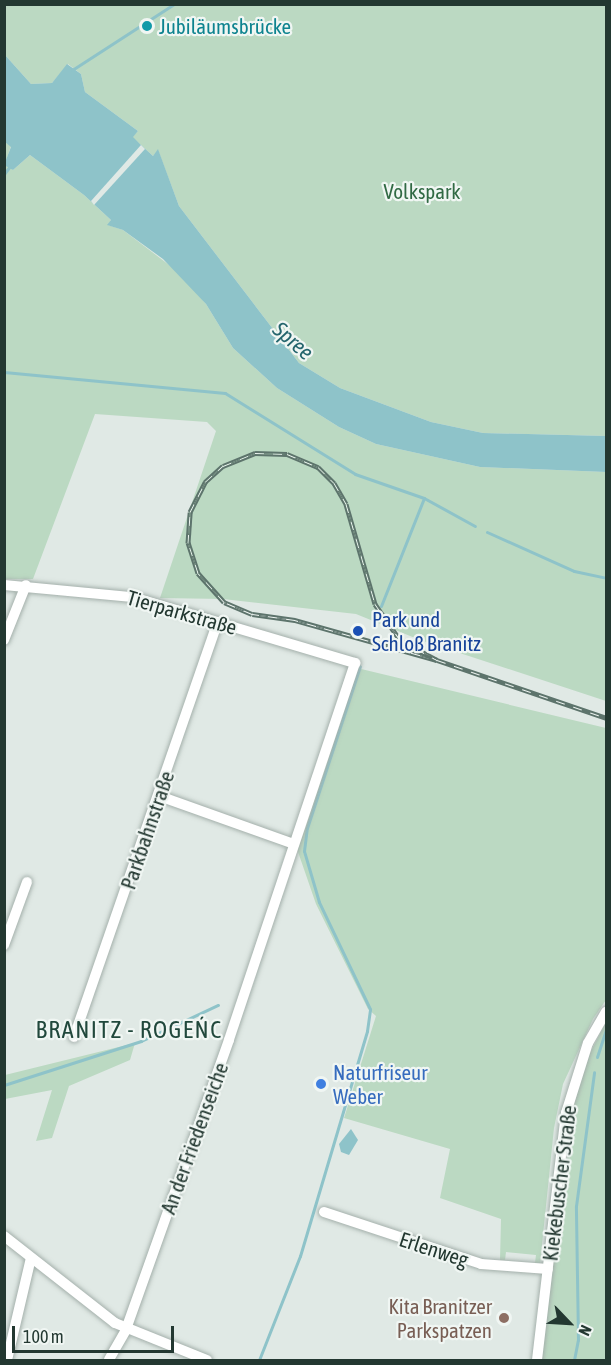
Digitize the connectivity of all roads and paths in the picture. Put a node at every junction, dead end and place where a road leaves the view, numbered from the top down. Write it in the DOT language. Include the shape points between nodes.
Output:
graph roads {
  1 [pos="4,585"];
  2 [pos="26,585"];
  3 [pos="218,622"];
  4 [pos="4,640"];
  5 [pos="355,663"];
  6 [pos="159,796"];
  7 [pos="294,844"];
  8 [pos="27,882"];
  9 [pos="4,945"];
  10 [pos="606,1012"];
  11 [pos="74,1037"];
  12 [pos="324,1212"];
  13 [pos="4,1236"];
  14 [pos="31,1258"];
  15 [pos="548,1269"];
  16 [pos="126,1330"];
  17 [pos="7,1360"];
  18 [pos="109,1360"];
  19 [pos="207,1360"];
  20 [pos="537,1360"];
  1 -- 2 [label="street, Tierparkstraße"];
  2 -- 3 [label="street, Tierparkstraße" via="113,593"];
  2 -- 4 [label="street"];
  3 -- 5 [label="street, Tierparkstraße"];
  3 -- 6 [label="street, Parkbahnstraße"];
  5 -- 7 [label="street, An der Friedenseiche"];
  6 -- 7 [label="street"];
  6 -- 11 [label="street, Parkbahnstraße"];
  7 -- 16 [label="street, An der Friedenseiche"];
  8 -- 9 [label="street"];
  10 -- 15 [label="street, Kiekebuscher Straße" via="588,1043 570,1096"];
  12 -- 15 [label="street, Erlenweg" via="481,1264"];
  13 -- 14 [label="street"];
  14 -- 16 [label="street"];
  14 -- 17 [label="street"];
  15 -- 20 [label="street, Kiekebuscher Straße"];
  16 -- 18 [label="street, An der Friedenseiche"];
  16 -- 19 [label="street"];
}
